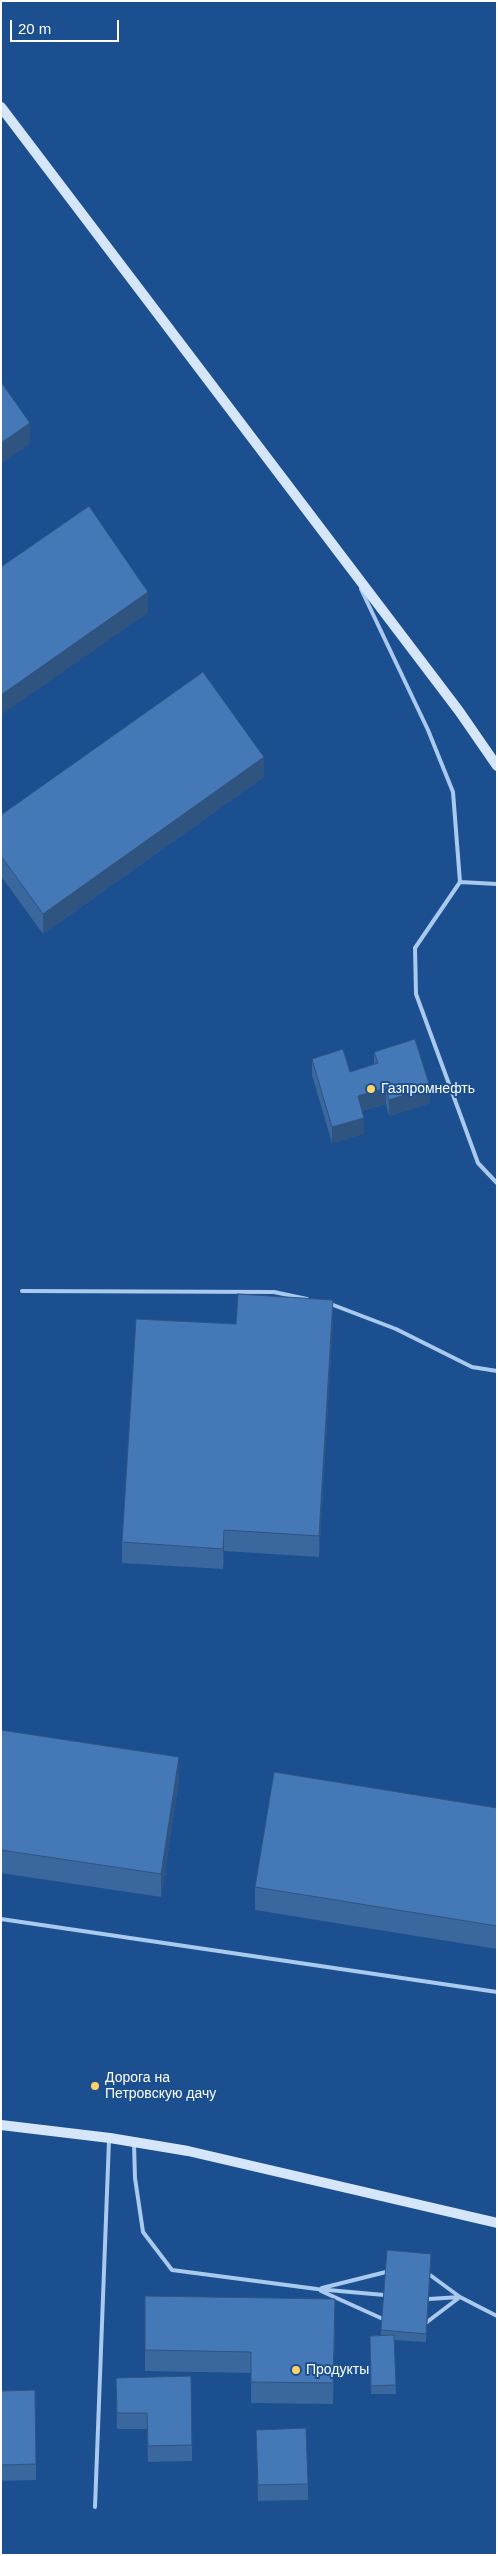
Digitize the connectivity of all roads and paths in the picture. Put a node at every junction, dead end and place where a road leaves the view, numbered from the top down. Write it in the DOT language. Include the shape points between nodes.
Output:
graph roads {
  1 [pos="1,107"];
  2 [pos="354,576"];
  3 [pos="497,766"];
  4 [pos="460,882"];
  5 [pos="497,884"];
  6 [pos="497,1183"];
  7 [pos="22,1291"];
  8 [pos="317,1301"];
  9 [pos="325,1302"];
  10 [pos="497,1370"];
  11 [pos="1,1919"];
  12 [pos="497,1992"];
  13 [pos="1,2125"];
  14 [pos="110,2138"];
  15 [pos="134,2142"];
  16 [pos="497,2223"];
  17 [pos="386,2272"];
  18 [pos="430,2275"];
  19 [pos="317,2289"];
  20 [pos="384,2295"];
  21 [pos="460,2297"];
  22 [pos="429,2299"];
  23 [pos="497,2316"];
  24 [pos="383,2319"];
  25 [pos="427,2322"];
  26 [pos="95,2507"];
  1 -- 2 [label="main road"];
  2 -- 3 [label="main road" via="459,711"];
  2 -- 4 [label="lane" via="428,730 453,792"];
  4 -- 5 [label="lane"];
  4 -- 6 [label="lane" via="415,948 416,994 478,1164"];
  7 -- 8 [label="lane" via="274,1292"];
  9 -- 10 [label="lane" via="396,1329 472,1367"];
  11 -- 12 [label="lane"];
  13 -- 14 [label="main road"];
  14 -- 15 [label="main road"];
  14 -- 26 [label="lane"];
  15 -- 16 [label="main road" via="188,2151"];
  15 -- 19 [label="lane" via="135,2178 143,2232 172,2270"];
  17 -- 19 [label="lane"];
  18 -- 21 [label="lane"];
  19 -- 20 [label="lane"];
  19 -- 24 [label="lane"];
  21 -- 22 [label="lane"];
  21 -- 23 [label="lane"];
  21 -- 25 [label="lane"];
}
